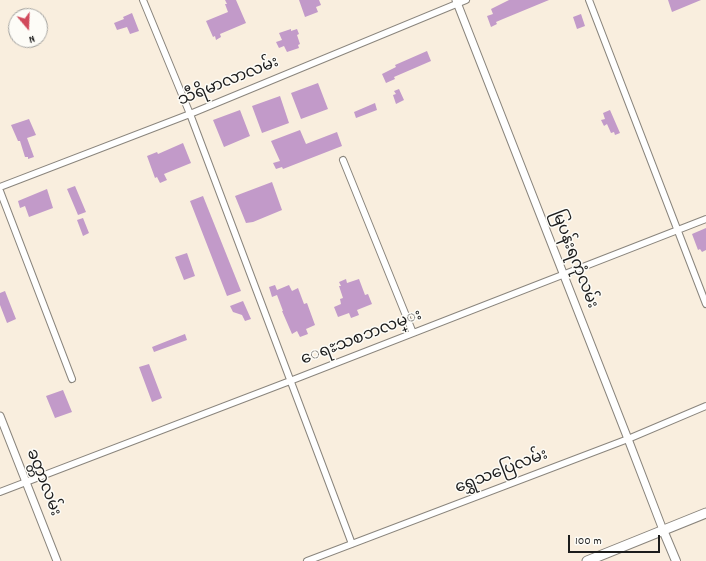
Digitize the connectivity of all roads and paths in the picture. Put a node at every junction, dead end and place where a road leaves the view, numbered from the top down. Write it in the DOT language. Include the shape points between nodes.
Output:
graph roads {
  1 [pos="143,0"];
  2 [pos="466,0"];
  3 [pos="589,0"];
  4 [pos="457,2"];
  5 [pos="190,114"];
  6 [pos="344,160"];
  7 [pos="0,187"];
  8 [pos="0,191"];
  9 [pos="706,219"];
  10 [pos="678,230"];
  11 [pos="564,275"];
  12 [pos="706,304"];
  13 [pos="413,333"];
  14 [pos="72,379"];
  15 [pos="290,381"];
  16 [pos="706,406"];
  17 [pos="0,416"];
  18 [pos="628,439"];
  19 [pos="26,481"];
  20 [pos="0,492"];
  21 [pos="706,513"];
  22 [pos="662,530"];
  23 [pos="352,544"];
  24 [pos="57,561"];
  25 [pos="307,561"];
  26 [pos="587,561"];
  27 [pos="676,561"];
  1 -- 5 [label="street"];
  2 -- 4 [label="street, သီရိမာလာလမ်း"];
  3 -- 10 [label="street"];
  4 -- 5 [label="street, သီရိမာလာလမ်း"];
  4 -- 11 [label="street, မြပန်းရကုံလမ်း"];
  5 -- 7 [label="street, သီရိမာလာလမ်း"];
  5 -- 15 [label="street"];
  6 -- 13 [label="street"];
  8 -- 14 [label="street"];
  9 -- 10 [label="street, ေရႊသစၥာလမ္း"];
  10 -- 11 [label="street, ေရႊသစၥာလမ္း"];
  10 -- 12 [label="street"];
  11 -- 13 [label="street, ေရႊသစၥာလမ္း"];
  11 -- 18 [label="street, မြပန်းရကုံလမ်း"];
  13 -- 15 [label="street, ေရႊသစၥာလမ္း"];
  15 -- 19 [label="street, ေရႊသစၥာလမ္း"];
  15 -- 23 [label="street"];
  16 -- 18 [label="street, ရွှေသပြေလမ်း"];
  17 -- 19 [label="street, ခတ္တာလမ်း"];
  18 -- 22 [label="street, မြပန်းရကုံလမ်း"];
  18 -- 23 [label="street, ရွှေသပြေလမ်း"];
  19 -- 20 [label="street, ေရႊသစၥာလမ္း"];
  19 -- 24 [label="street, ခတ္တာလမ်း"];
  21 -- 22 [label="main road"];
  22 -- 26 [label="main road"];
  22 -- 27 [label="main road"];
  23 -- 25 [label="street, ရွှေသပြေလမ်း"];
}
